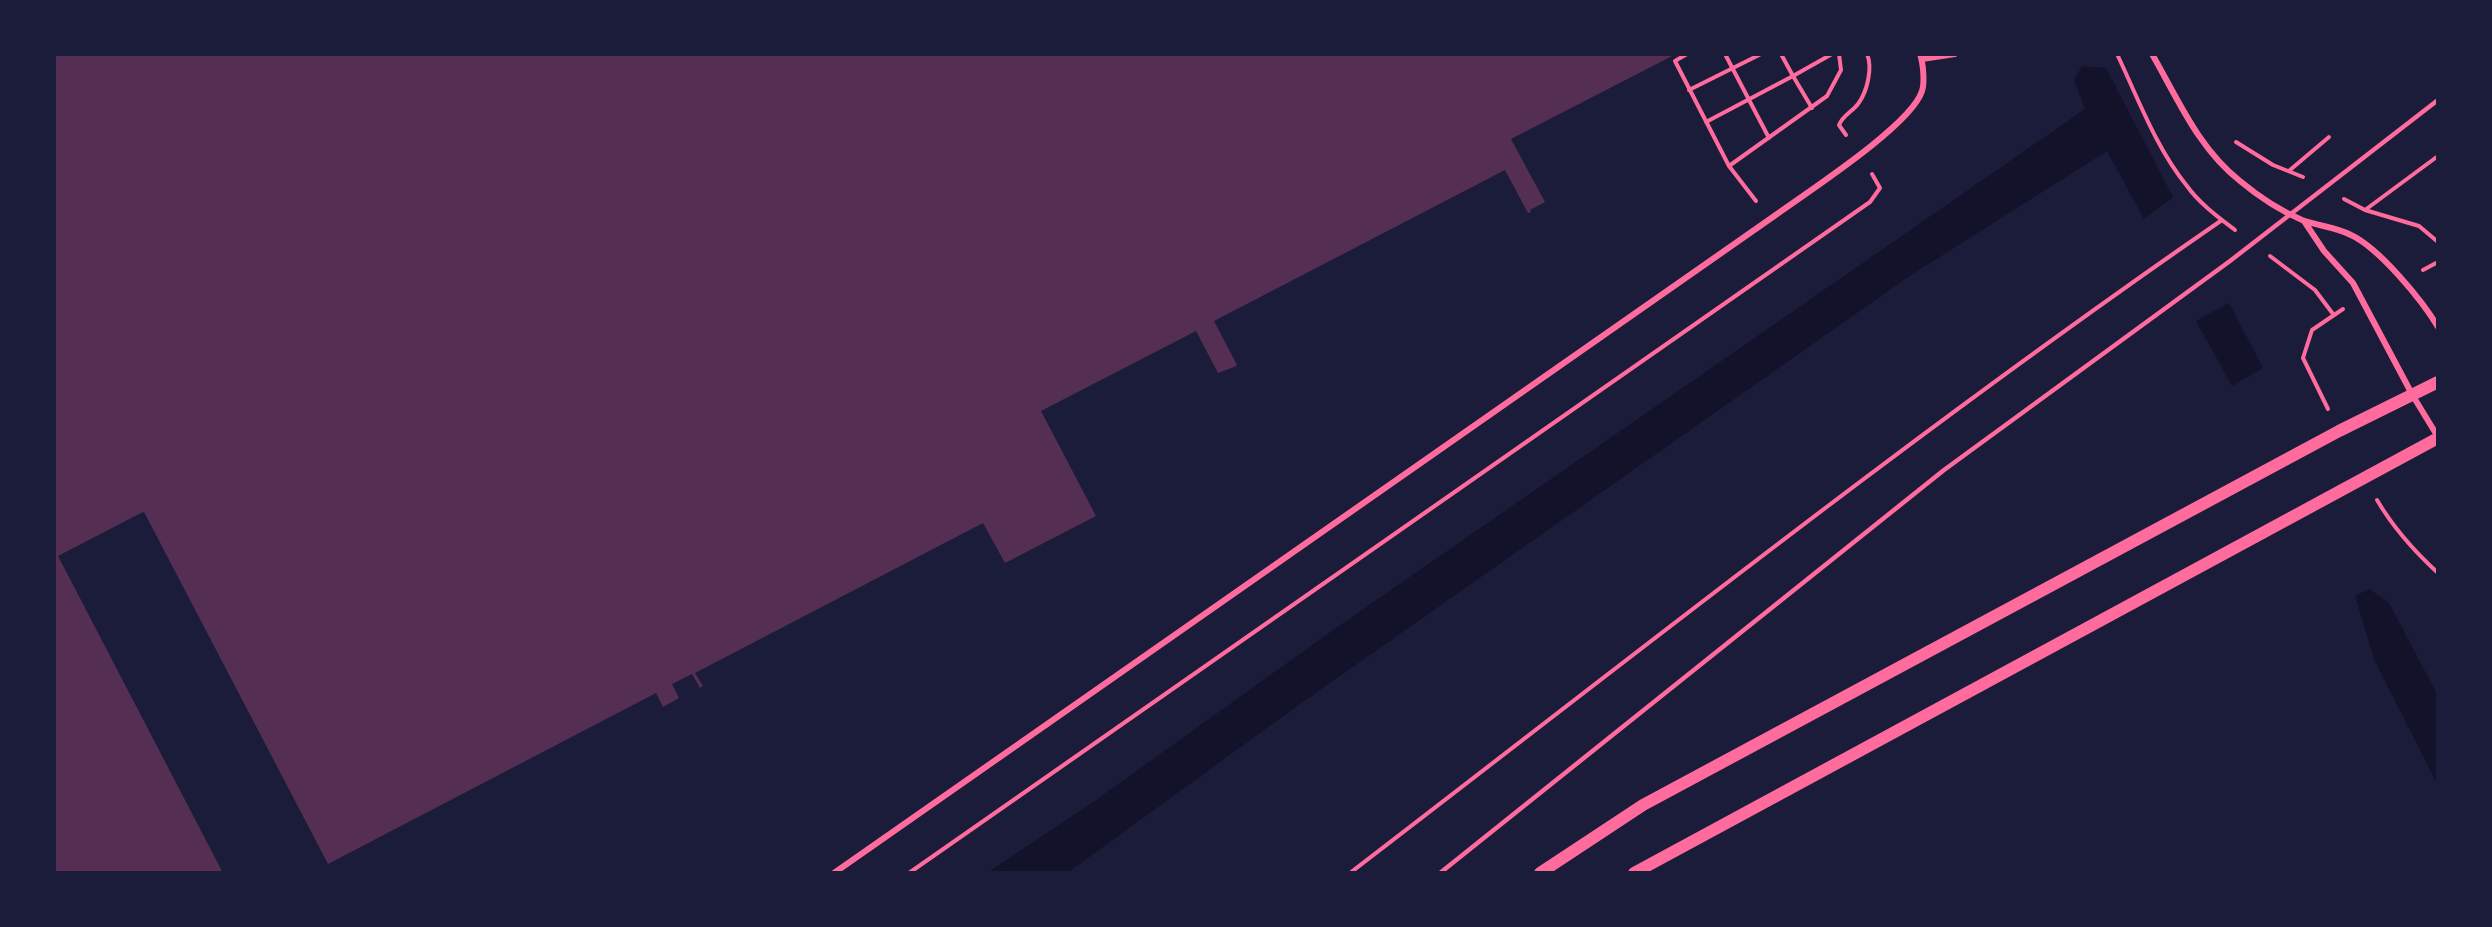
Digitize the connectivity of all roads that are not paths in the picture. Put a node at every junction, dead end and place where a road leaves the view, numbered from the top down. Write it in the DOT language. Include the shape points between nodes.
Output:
graph roads {
  1 [pos="1955,54"];
  2 [pos="2152,54"];
  3 [pos="1921,57"];
  4 [pos="2438,100"];
  5 [pos="2289,214"];
  6 [pos="2304,220"];
  7 [pos="2438,327"];
  8 [pos="2438,382"];
  9 [pos="2413,396"];
  10 [pos="2438,437"];
  11 [pos="834,873"];
  12 [pos="1440,873"];
  13 [pos="1540,873"];
  14 [pos="1634,873"];
  1 -- 3 [label="street"];
  2 -- 5 [label="street" via="2208,150 2241,182"];
  3 -- 11 [label="street" via="1923,90 1887,134"];
  4 -- 5 [label="lane"];
  5 -- 6 [label="street"];
  5 -- 12 [label="lane" via="1944,470"];
  6 -- 7 [label="street" via="2350,235 2375,251"];
  6 -- 9 [label="street" via="2358,292"];
  8 -- 9 [label="main road"];
  9 -- 10 [label="street"];
  9 -- 13 [label="main road" via="2339,431 1643,805"];
  10 -- 14 [label="main road"];
}
